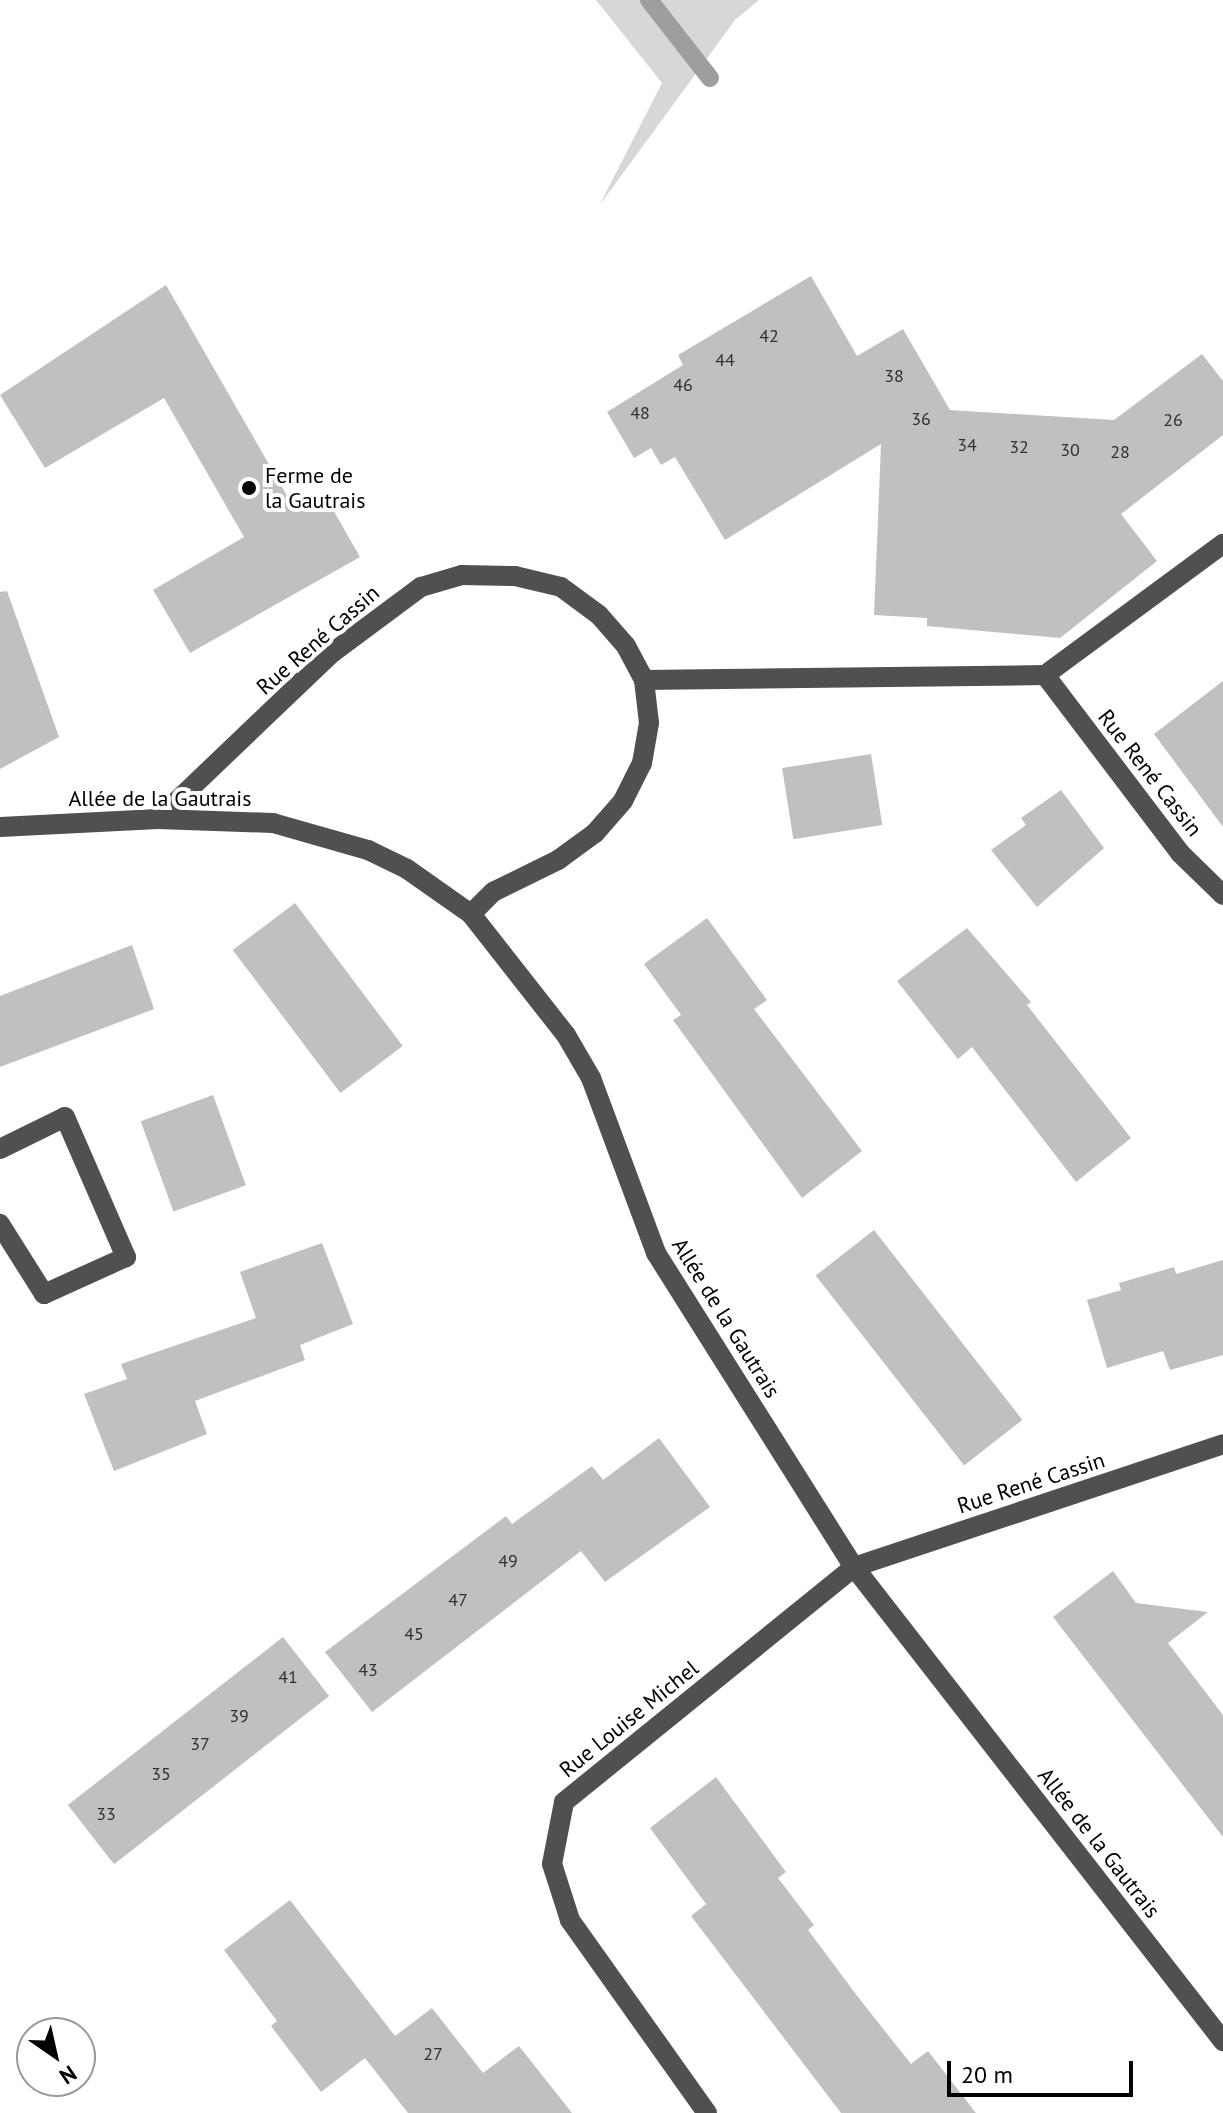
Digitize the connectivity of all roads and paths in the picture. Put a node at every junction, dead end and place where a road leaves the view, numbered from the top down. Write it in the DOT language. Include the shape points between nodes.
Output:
graph roads {
  1 [pos="1223,544"];
  2 [pos="1045,675"];
  3 [pos="644,680"];
  4 [pos="158,819"];
  5 [pos="0,827"];
  6 [pos="1223,895"];
  7 [pos="471,914"];
  8 [pos="0,1149"];
  9 [pos="0,1224"];
  10 [pos="1223,1444"];
  11 [pos="854,1567"];
  12 [pos="1223,2041"];
  13 [pos="707,2113"];
  1 -- 2 [label="street"];
  2 -- 3 [label="street"];
  2 -- 6 [label="street, Rue René Cassin" via="1180,853"];
  3 -- 4 [label="street, Rue René Cassin" via="626,646 599,615 561,587 515,576 462,575 435,583 373,619"];
  3 -- 7 [label="street, Rue René Cassin" via="649,723 623,801 582,842 493,892"];
  4 -- 5 [label="street, Allée de la Gautrais"];
  4 -- 7 [label="street, Allée de la Gautrais" via="273,823 323,834 407,869"];
  7 -- 11 [label="street, Allée de la Gautrais" via="566,1035 591,1078 656,1253"];
  8 -- 9 [label="street" via="65,1117 126,1257 44,1294"];
  10 -- 11 [label="street, Rue René Cassin"];
  11 -- 12 [label="street, Allée de la Gautrais"];
  11 -- 13 [label="street, Rue Louise Michel" via="564,1802 552,1864 570,1920"];
}
